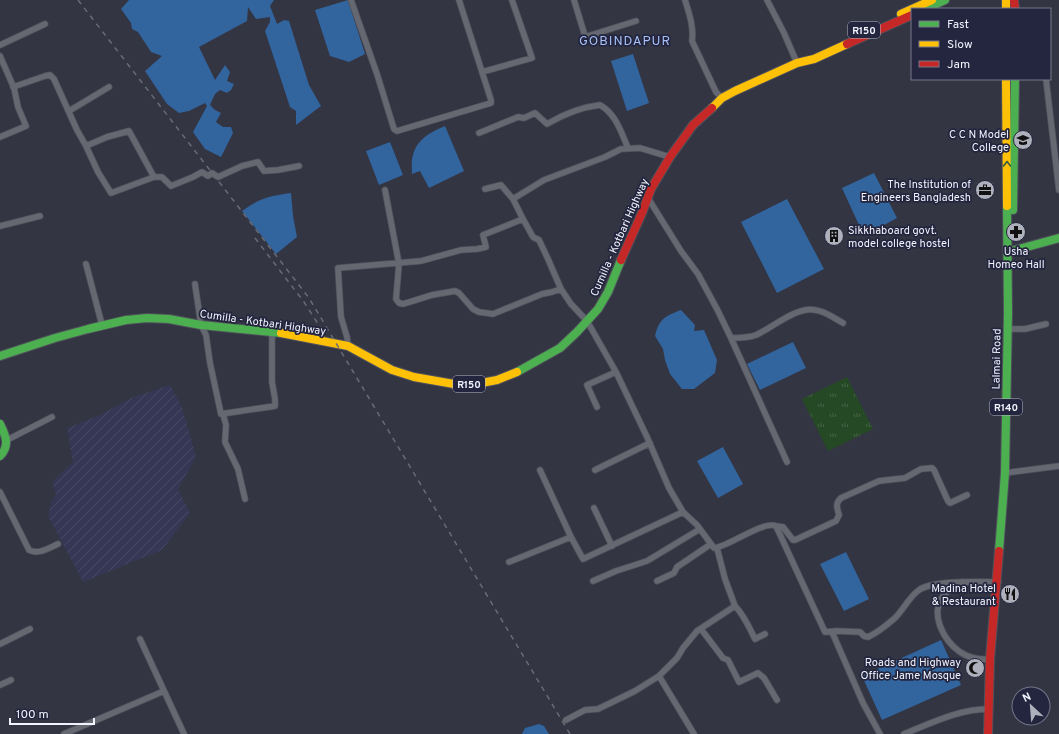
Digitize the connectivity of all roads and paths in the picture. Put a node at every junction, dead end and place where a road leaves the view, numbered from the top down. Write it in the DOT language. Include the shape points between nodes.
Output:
graph roads {
  1 [pos="351,0"];
  2 [pos="459,0"];
  3 [pos="512,0"];
  4 [pos="574,0"];
  5 [pos="685,0"];
  6 [pos="767,0"];
  7 [pos="932,0"];
  8 [pos="946,0"];
  9 [pos="919,5"];
  10 [pos="909,14"];
  11 [pos="636,22"];
  12 [pos="45,24"];
  13 [pos="0,45"];
  14 [pos="0,56"];
  15 [pos="797,63"];
  16 [pos="482,72"];
  17 [pos="1006,80"];
  18 [pos="1015,80"];
  19 [pos="1046,80"];
  20 [pos="13,87"];
  21 [pos="109,87"];
  22 [pos="722,98"];
  23 [pos="69,111"];
  24 [pos="1011,120"];
  25 [pos="478,133"];
  26 [pos="0,137"];
  27 [pos="86,146"];
  28 [pos="628,148"];
  29 [pos="670,157"];
  30 [pos="299,166"];
  31 [pos="154,177"];
  32 [pos="1058,180"];
  33 [pos="485,189"];
  34 [pos="385,190"];
  35 [pos="1059,190"];
  36 [pos="648,198"];
  37 [pos="513,199"];
  38 [pos="40,216"];
  39 [pos="523,219"];
  40 [pos="0,226"];
  41 [pos="1059,238"];
  42 [pos="1010,251"];
  43 [pos="86,264"];
  44 [pos="399,264"];
  45 [pos="194,284"];
  46 [pos="561,289"];
  47 [pos="587,321"];
  48 [pos="843,323"];
  49 [pos="202,324"];
  50 [pos="1046,324"];
  51 [pos="102,325"];
  52 [pos="1012,330"];
  53 [pos="272,332"];
  54 [pos="731,338"];
  55 [pos="348,346"];
  56 [pos="0,356"];
  57 [pos="616,372"];
  58 [pos="597,407"];
  59 [pos="223,414"];
  60 [pos="52,417"];
  61 [pos="0,424"];
  62 [pos="7,440"];
  63 [pos="650,443"];
  64 [pos="0,456"];
  65 [pos="787,462"];
  66 [pos="1059,466"];
  67 [pos="540,470"];
  68 [pos="595,470"];
  69 [pos="1007,473"];
  70 [pos="0,492"];
  71 [pos="967,496"];
  72 [pos="245,499"];
  73 [pos="594,508"];
  74 [pos="683,512"];
  75 [pos="776,526"];
  76 [pos="700,529"];
  77 [pos="571,537"];
  78 [pos="58,544"];
  79 [pos="711,544"];
  80 [pos="612,546"];
  81 [pos="717,548"];
  82 [pos="509,562"];
  83 [pos="593,581"];
  84 [pos="657,581"];
  85 [pos="962,582"];
  86 [pos="998,582"];
  87 [pos="735,606"];
  88 [pos="701,628"];
  89 [pos="30,629"];
  90 [pos="832,632"];
  91 [pos="765,634"];
  92 [pos="140,639"];
  93 [pos="0,644"];
  94 [pos="990,660"];
  95 [pos="659,676"];
  96 [pos="11,680"];
  97 [pos="0,685"];
  98 [pos="164,691"];
  99 [pos="777,700"];
  100 [pos="989,708"];
  101 [pos="566,720"];
  102 [pos="64,734"];
  103 [pos="184,734"];
  104 [pos="694,734"];
  105 [pos="880,734"];
  106 [pos="904,734"];
  107 [pos="988,734"];
  108 [pos="993,734"];
  1 -- 16 [label="street" via="396,131 491,103"];
  2 -- 16 [label="street"];
  3 -- 16 [label="street" via="532,58"];
  4 -- 11 [label="street" via="585,36"];
  5 -- 22 [label="street" via="692,23 692,41 716,92"];
  6 -- 15 [label="street"];
  7 -- 9 [label="main road, R150"];
  8 -- 9 [label="main road, R150"];
  10 -- 15 [label="main road, R150" via="814,59"];
  12 -- 13 [label="street"];
  14 -- 20 [label="street"];
  15 -- 22 [label="main road, Cumilla - Kotbari Highway / R150"];
  17 -- 24 [label="main road, Lalmai Road / R140"];
  18 -- 24 [label="main road, Lalmai Road / R140"];
  19 -- 32 [label="street"];
  20 -- 23 [label="street" via="50,75"];
  20 -- 26 [label="street" via="26,126"];
  21 -- 23 [label="street"];
  22 -- 29 [label="main road, Cumilla - Kotbari Highway / R150" via="693,125"];
  23 -- 27 [label="street"];
  24 -- 42 [label="main road, Lalmai Road / R140"];
  25 -- 28 [label="street" via="518,117 524,118 535,114 547,124 565,114 600,105 612,115"];
  27 -- 31 [label="street" via="129,131"];
  27 -- 31 [label="street" via="111,193"];
  28 -- 29 [label="street" via="640,148"];
  28 -- 37 [label="street" via="544,180"];
  29 -- 36 [label="main road, Cumilla - Kotbari Highway / R150"];
  30 -- 31 [label="street" via="264,171 258,162 218,177 212,174 208,176 202,172 171,186 162,177"];
  32 -- 35 [label="street"];
  33 -- 37 [label="street" via="501,184"];
  34 -- 44 [label="street"];
  36 -- 47 [label="main road, Cumilla - Kotbari Highway / R150" via="608,292"];
  36 -- 54 [label="street" via="698,274"];
  37 -- 39 [label="street"];
  38 -- 40 [label="street"];
  39 -- 44 [label="street" via="483,235 486,247"];
  39 -- 46 [label="street" via="533,237 538,240"];
  41 -- 42 [label="main road"];
  42 -- 52 [label="main road, Lalmai Road / R140"];
  42 -- 69 [label="main road, Lalmai Road / R140"];
  43 -- 51 [label="street"];
  44 -- 46 [label="street" via="396,299 403,304 455,291 473,309 493,314"];
  44 -- 55 [label="street" via="338,268 341,317"];
  45 -- 49 [label="street"];
  46 -- 47 [label="street"];
  47 -- 55 [label="main road, Cumilla - Kotbari Highway / R150" via="560,348 542,359 497,380 476,384 454,384 414,377 392,370"];
  47 -- 57 [label="street"];
  48 -- 54 [label="street" via="814,309 801,311 754,336"];
  49 -- 51 [label="main road, Cumilla - Kotbari Highway / R150" via="148,318"];
  49 -- 53 [label="main road, Cumilla - Kotbari Highway / R150"];
  49 -- 59 [label="street"];
  50 -- 52 [label="street"];
  51 -- 56 [label="main road, Cumilla - Kotbari Highway / R150"];
  52 -- 69 [label="main road, Lalmai Road / R140"];
  53 -- 55 [label="main road, Cumilla - Kotbari Highway / R150"];
  53 -- 59 [label="street" via="274,406"];
  54 -- 65 [label="street"];
  57 -- 58 [label="street" via="588,385"];
  57 -- 63 [label="street"];
  59 -- 72 [label="street" via="226,425 225,442 238,469"];
  60 -- 62 [label="street"];
  61 -- 62 [label="main road"];
  62 -- 64 [label="main road" via="6,448"];
  63 -- 68 [label="street"];
  63 -- 74 [label="street" via="669,488"];
  66 -- 69 [label="street"];
  67 -- 77 [label="street"];
  69 -- 86 [label="main road, Lalmai Road / R140"];
  70 -- 78 [label="street" via="29,550 36,552"];
  71 -- 75 [label="street" via="948,501 934,470 924,469 905,478 879,481 841,498 836,505 839,515 836,521 796,540 791,539 783,527"];
  73 -- 80 [label="street"];
  74 -- 76 [label="street"];
  74 -- 80 [label="street"];
  75 -- 81 [label="street" via="770,525 743,534"];
  75 -- 90 [label="street" via="823,630"];
  76 -- 79 [label="street"];
  76 -- 83 [label="street" via="647,561"];
  77 -- 80 [label="street" via="583,559"];
  77 -- 82 [label="street"];
  79 -- 81 [label="street"];
  79 -- 84 [label="street" via="677,567 674,573"];
  81 -- 87 [label="street"];
  85 -- 86 [label="street"];
  85 -- 90 [label="street" via="933,584 920,589 896,617 868,637 860,632"];
  85 -- 94 [label="street" via="944,595 938,608 940,628 959,651 980,660"];
  86 -- 94 [label="main road, Lalmai Road / R140"];
  86 -- 108 [label="main road, Lalmai Road / R140"];
  87 -- 88 [label="street"];
  87 -- 91 [label="street" via="755,638"];
  88 -- 95 [label="street"];
  88 -- 99 [label="street" via="723,658 728,660 739,682 758,673 764,678"];
  89 -- 93 [label="street"];
  90 -- 105 [label="street" via="863,703"];
  92 -- 98 [label="street"];
  94 -- 100 [label="main road, Lalmai Road / R140"];
  95 -- 101 [label="street" via="598,709 585,710"];
  95 -- 104 [label="street"];
  96 -- 97 [label="street"];
  98 -- 102 [label="street"];
  98 -- 103 [label="street"];
  100 -- 106 [label="street" via="949,716"];
  100 -- 107 [label="main road, Lalmai Road / R140"];
}
